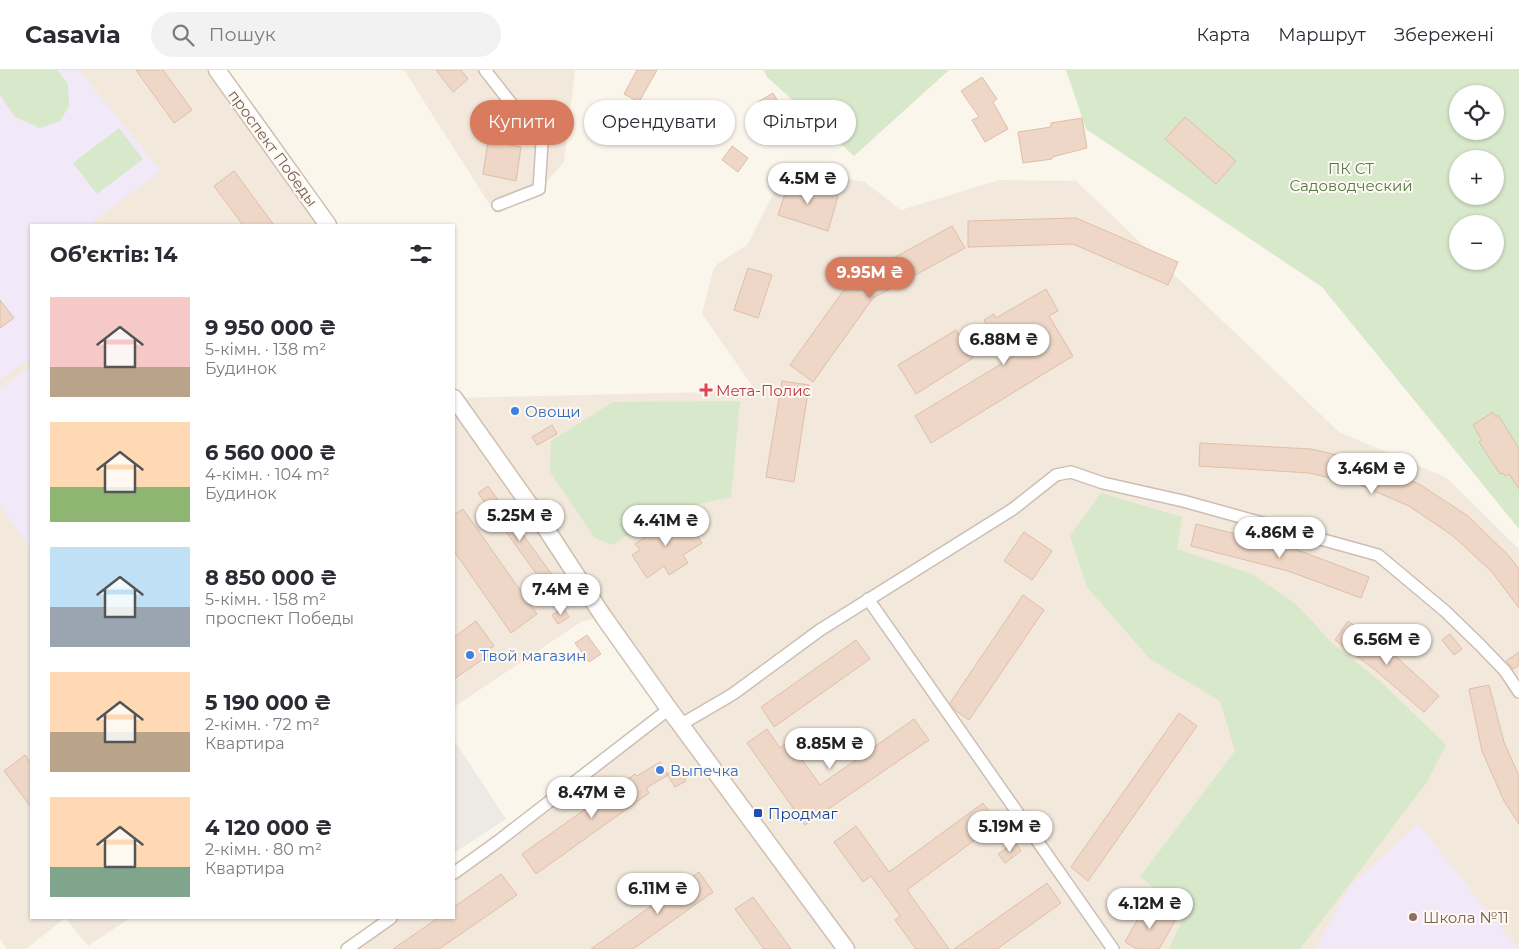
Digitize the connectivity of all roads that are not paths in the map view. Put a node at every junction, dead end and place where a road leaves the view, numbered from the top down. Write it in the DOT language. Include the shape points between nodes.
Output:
graph roads {
  1 [pos="217,70"];
  2 [pos="485,70"];
  3 [pos="498,205"];
  4 [pos="327,224"];
  5 [pos="455,399"];
  6 [pos="868,599"];
  7 [pos="1519,692"];
  8 [pos="669,710"];
  9 [pos="680,725"];
  10 [pos="455,872"];
  11 [pos="391,919"];
  12 [pos="347,949"];
  13 [pos="846,949"];
  14 [pos="1113,949"];
  1 -- 4 [label="street, проспект Победы"];
  2 -- 3 [label="street" via="542,143 539,189"];
  5 -- 8 [label="street"];
  6 -- 7 [label="street" via="1013,509 1056,475 1071,472 1378,555 1480,645 1505,671"];
  6 -- 9 [label="street" via="732,694"];
  6 -- 14 [label="street"];
  8 -- 9 [label="street"];
  8 -- 10 [label="street"];
  9 -- 13 [label="street"];
  11 -- 12 [label="street"];
}
